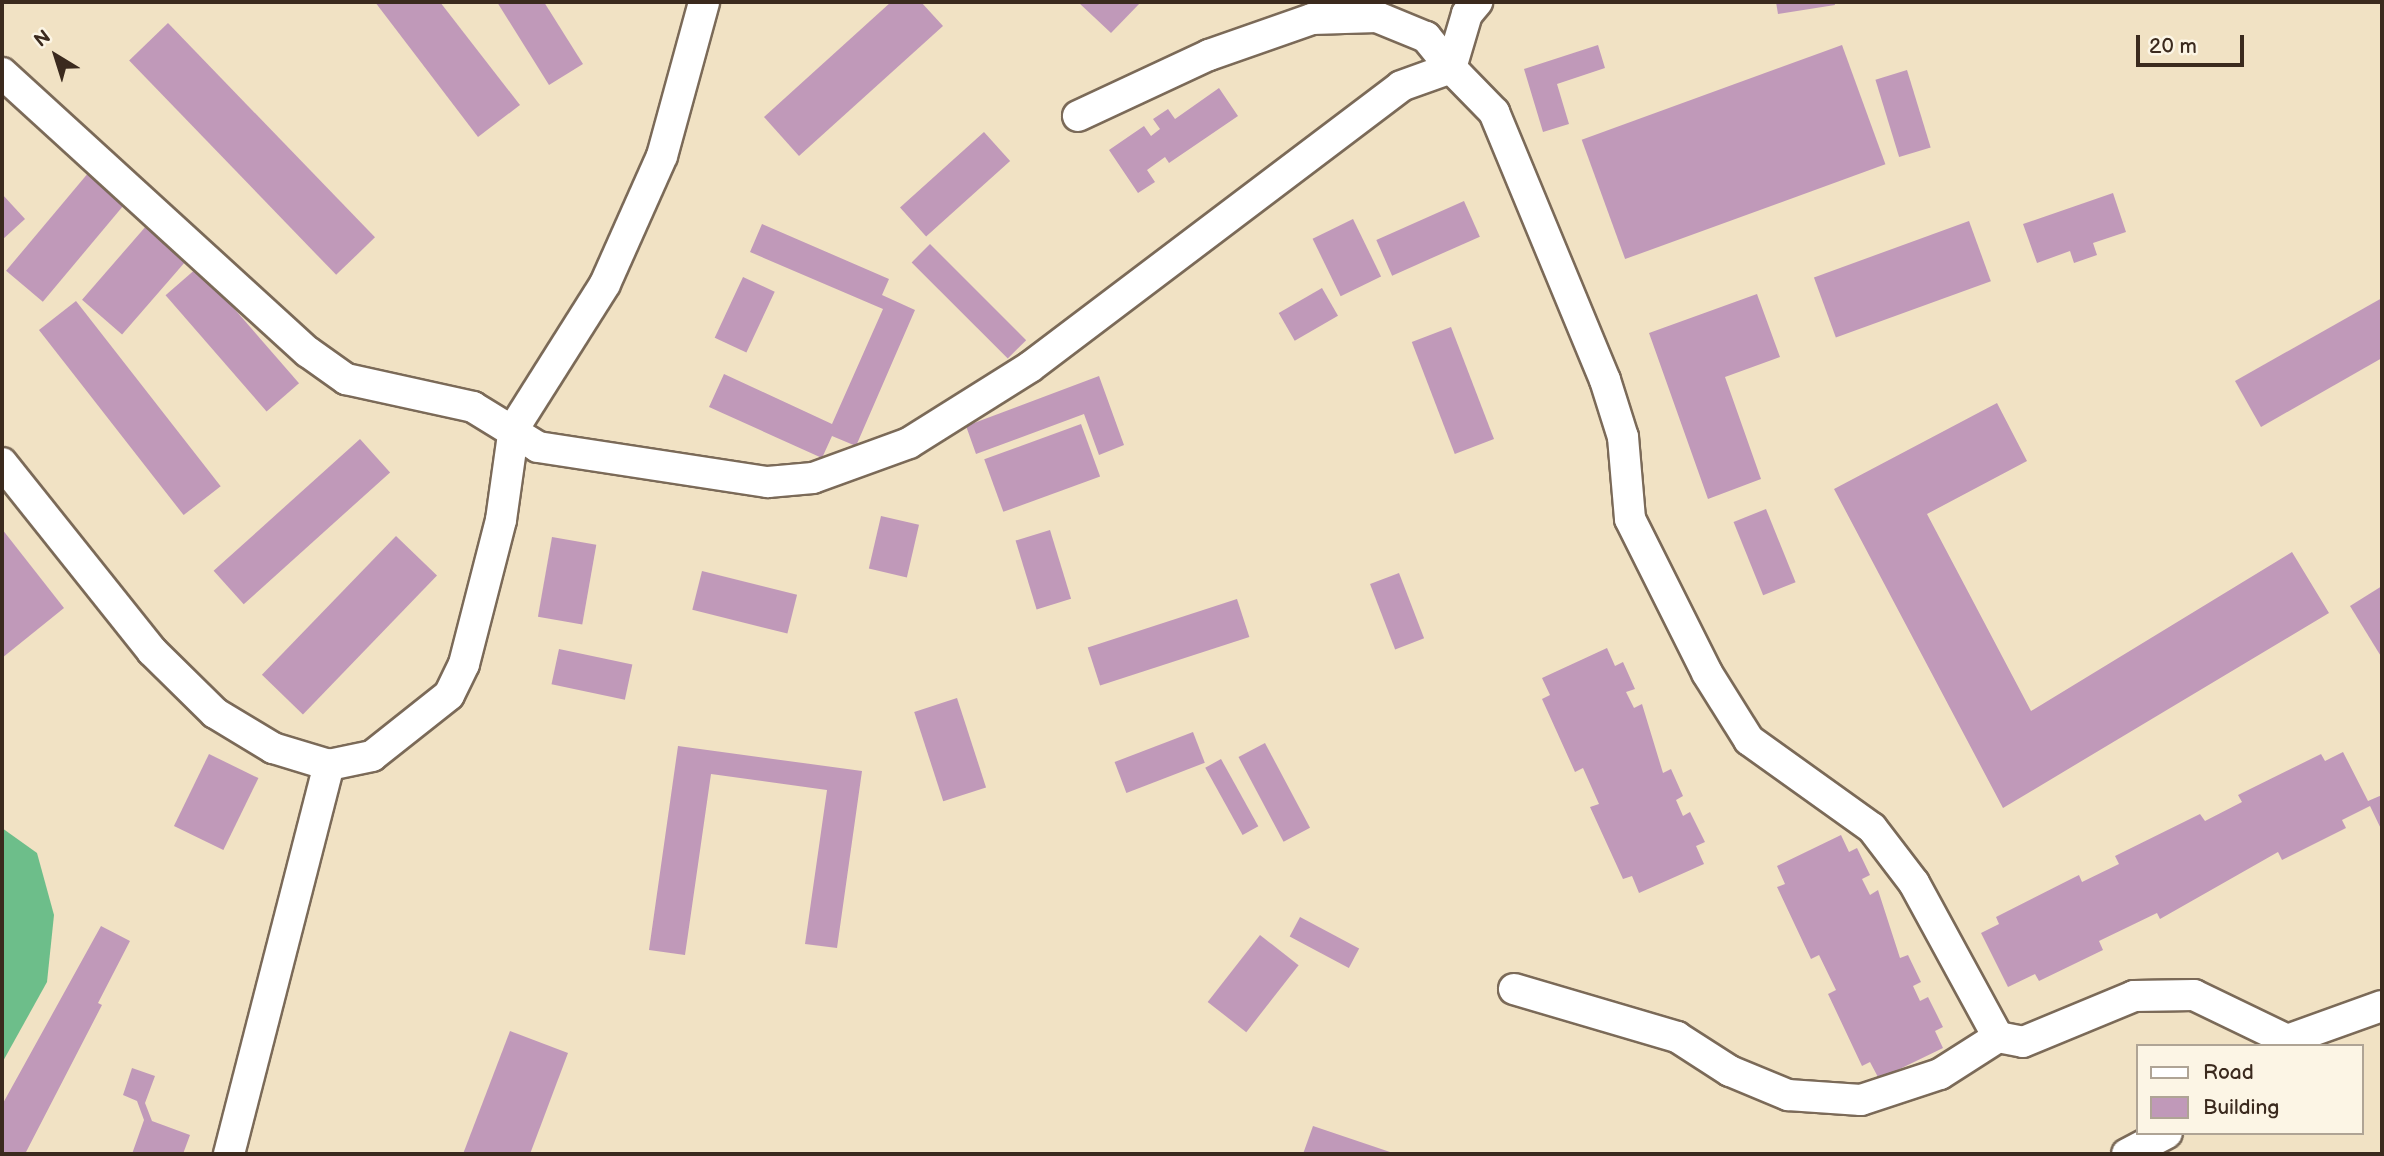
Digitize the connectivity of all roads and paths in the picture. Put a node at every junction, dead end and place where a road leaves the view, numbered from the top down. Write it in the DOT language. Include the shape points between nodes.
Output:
graph roads {
  1 [pos="704,2"];
  2 [pos="1469,6"];
  3 [pos="1451,68"];
  4 [pos="2,73"];
  5 [pos="1078,116"];
  6 [pos="514,428"];
  7 [pos="2,463"];
  8 [pos="329,765"];
  9 [pos="1514,989"];
  10 [pos="2382,1006"];
  11 [pos="1998,1037"];
  12 [pos="2284,1043"];
  13 [pos="2163,1135"];
  14 [pos="229,1154"];
  15 [pos="2127,1154"];
  1 -- 6 [label="street" via="662,156 605,284"];
  2 -- 3 [label="street"];
  3 -- 5 [label="street" via="1426,37 1377,17 1312,19 1209,55"];
  3 -- 6 [label="street" via="1401,86 1030,367 909,443 813,478 768,482 538,447"];
  3 -- 11 [label="street" via="1494,111 1605,380 1623,438 1630,519 1707,673 1749,740 1872,828 1914,883"];
  4 -- 6 [label="street" via="308,352 346,379 473,407"];
  6 -- 8 [label="street" via="501,520 464,664 449,695 372,756"];
  7 -- 8 [label="street" via="152,651 215,713 273,748"];
  8 -- 14 [label="street"];
  9 -- 11 [label="street" via="1677,1037 1730,1071 1788,1095 1861,1100 1940,1074"];
  10 -- 12 [label="street"];
  11 -- 12 [label="street" via="2023,1042 2134,996 2194,995"];
  13 -- 15 [label="street"];
}
